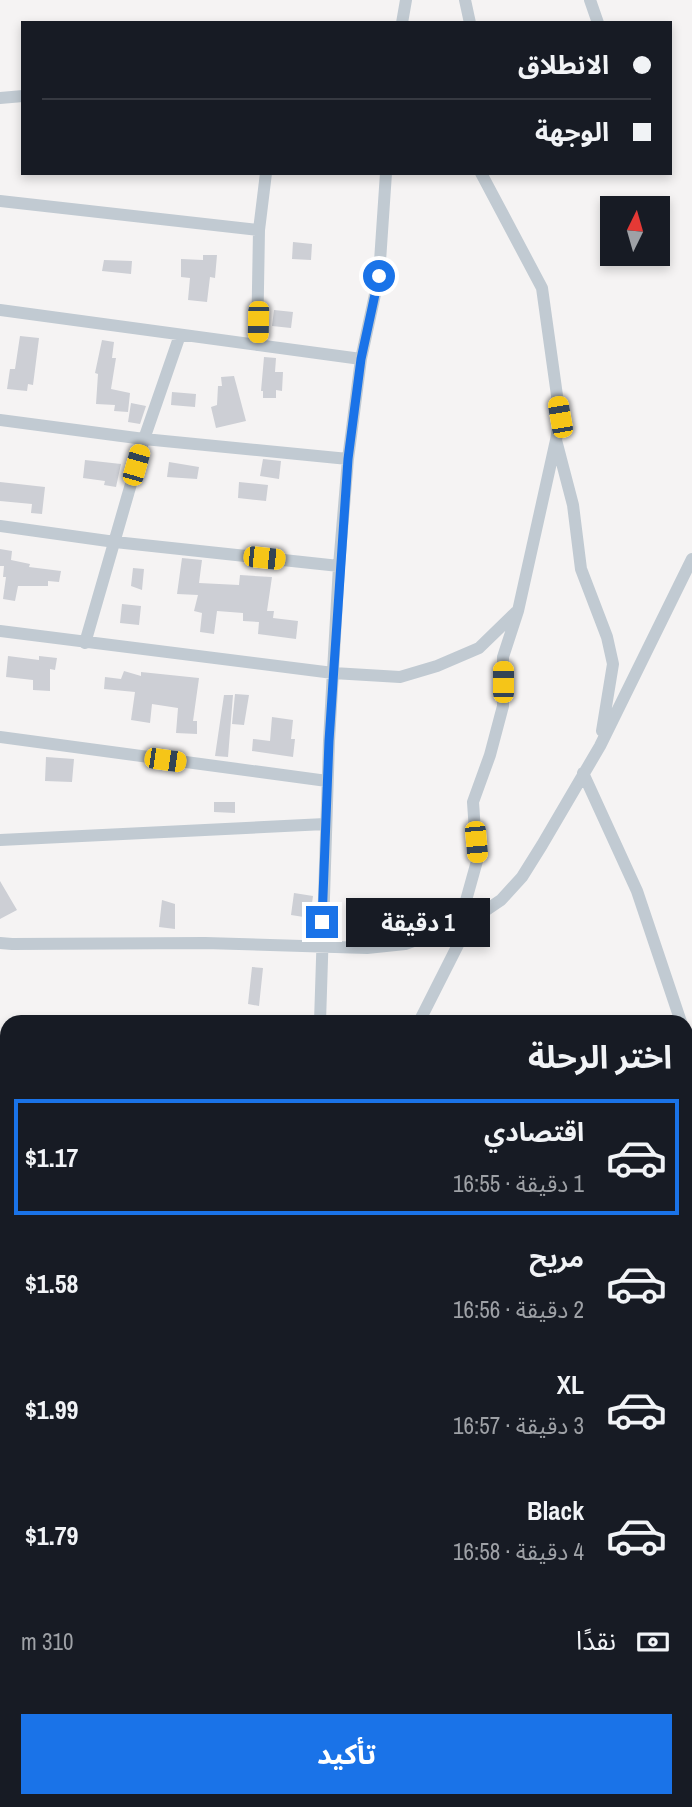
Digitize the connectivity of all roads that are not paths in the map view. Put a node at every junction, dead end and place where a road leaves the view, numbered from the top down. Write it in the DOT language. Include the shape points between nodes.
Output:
graph roads {
  1 [pos="406,0"];
  2 [pos="465,0"];
  3 [pos="590,0"];
  4 [pos="402,21"];
  5 [pos="470,21"];
  6 [pos="597,21"];
  7 [pos="21,96"];
  8 [pos="0,98"];
  9 [pos="266,175"];
  10 [pos="386,175"];
  11 [pos="482,175"];
  12 [pos="0,201"];
  13 [pos="259,230"];
  14 [pos="0,310"];
  15 [pos="180,335"];
  16 [pos="257,345"];
  17 [pos="361,359"];
  18 [pos="0,420"];
  19 [pos="144,439"];
  20 [pos="556,440"];
  21 [pos="348,459"];
  22 [pos="0,526"];
  23 [pos="115,541"];
  24 [pos="692,559"];
  25 [pos="339,566"];
  26 [pos="518,611"];
  27 [pos="0,631"];
  28 [pos="85,643"];
  29 [pos="333,673"];
  30 [pos="0,737"];
  31 [pos="600,746"];
  32 [pos="583,773"];
  33 [pos="327,781"];
  34 [pos="325,824"];
  35 [pos="0,840"];
  36 [pos="470,921"];
  37 [pos="0,943"];
  38 [pos="321,947"];
  39 [pos="320,1015"];
  40 [pos="423,1015"];
  41 [pos="679,1015"];
  1 -- 4 [label="street"];
  2 -- 5 [label="street"];
  3 -- 6 [label="street"];
  7 -- 8 [label="street"];
  9 -- 13 [label="street"];
  10 -- 17 [label="street" via="379,276"];
  11 -- 20 [label="street" via="542,288 560,417"];
  12 -- 13 [label="street"];
  13 -- 16 [label="street"];
  14 -- 15 [label="street"];
  15 -- 16 [label="street"];
  15 -- 19 [label="street"];
  16 -- 17 [label="street"];
  17 -- 21 [label="street"];
  18 -- 19 [label="street"];
  19 -- 21 [label="street"];
  19 -- 23 [label="street"];
  20 -- 26 [label="street"];
  20 -- 31 [label="street" via="573,505 582,569 613,664"];
  21 -- 25 [label="street"];
  22 -- 23 [label="street"];
  23 -- 25 [label="street"];
  23 -- 28 [label="street"];
  24 -- 31 [label="street"];
  25 -- 29 [label="street"];
  26 -- 29 [label="street" via="479,648 437,666 400,677"];
  26 -- 36 [label="street" via="503,657 503,706 473,802 477,862 465,904"];
  27 -- 28 [label="street"];
  28 -- 29 [label="street"];
  29 -- 33 [label="street"];
  30 -- 33 [label="street"];
  31 -- 32 [label="street"];
  32 -- 36 [label="street" via="522,877 501,900"];
  32 -- 41 [label="street" via="637,891"];
  33 -- 34 [label="street"];
  34 -- 35 [label="street"];
  34 -- 38 [label="street"];
  36 -- 38 [label="street" via="405,944"];
  36 -- 40 [label="street"];
  37 -- 38 [label="street"];
  38 -- 39 [label="street"];
}
